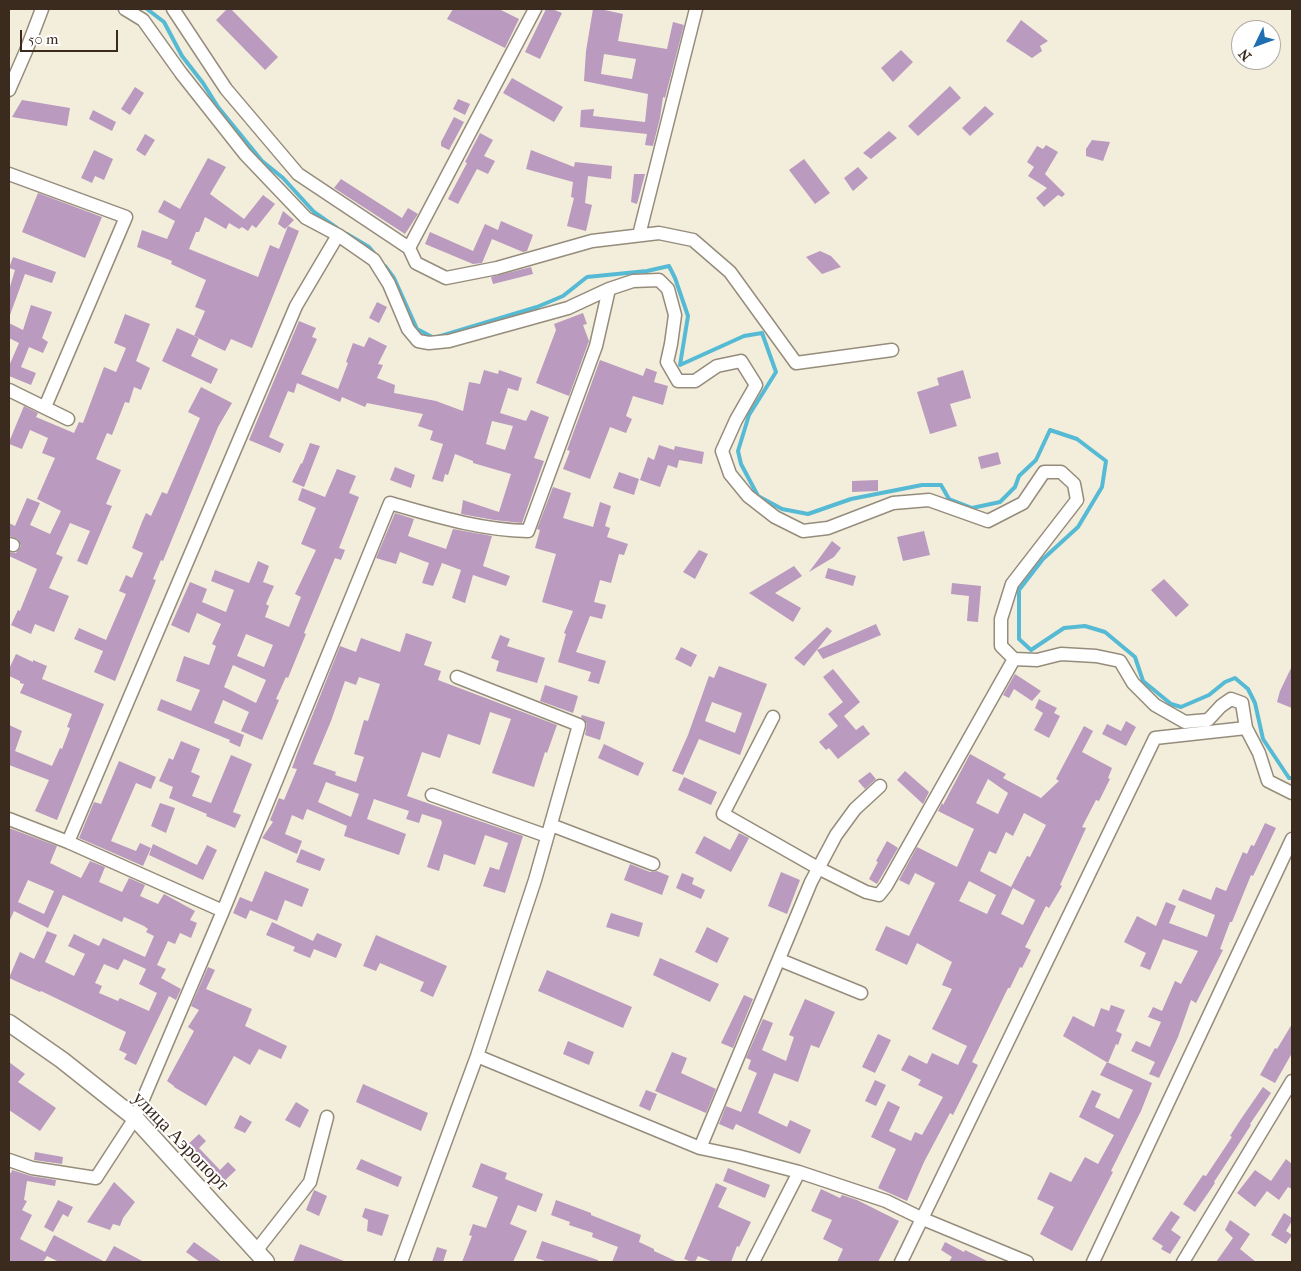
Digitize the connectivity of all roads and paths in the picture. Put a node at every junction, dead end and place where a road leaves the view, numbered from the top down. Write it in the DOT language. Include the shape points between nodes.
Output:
graph roads {
  1 [pos="42,9"];
  2 [pos="125,9"];
  3 [pos="172,9"];
  4 [pos="535,9"];
  5 [pos="696,9"];
  6 [pos="9,90"];
  7 [pos="9,174"];
  8 [pos="338,235"];
  9 [pos="639,236"];
  10 [pos="409,248"];
  11 [pos="609,289"];
  12 [pos="892,350"];
  13 [pos="9,390"];
  14 [pos="45,408"];
  15 [pos="68,419"];
  16 [pos="1014,659"];
  17 [pos="457,677"];
  18 [pos="773,717"];
  19 [pos="1246,728"];
  20 [pos="880,786"];
  21 [pos="1292,793"];
  22 [pos="432,795"];
  23 [pos="9,819"];
  24 [pos="549,830"];
  25 [pos="1292,839"];
  26 [pos="68,842"];
  27 [pos="653,864"];
  28 [pos="818,868"];
  29 [pos="223,911"];
  30 [pos="780,960"];
  31 [pos="861,993"];
  32 [pos="11,1029"];
  33 [pos="477,1056"];
  34 [pos="1292,1081"];
  35 [pos="327,1117"];
  36 [pos="135,1118"];
  37 [pos="700,1148"];
  38 [pos="9,1160"];
  39 [pos="799,1172"];
  40 [pos="923,1219"];
  41 [pos="261,1256"];
  42 [pos="401,1262"];
  43 [pos="753,1262"];
  44 [pos="901,1262"];
  45 [pos="1027,1262"];
  46 [pos="1093,1262"];
  47 [pos="1183,1262"];
  1 -- 6 [label="street"];
  2 -- 8 [label="street" via="143,20 245,154 306,218"];
  3 -- 10 [label="street" via="226,89 298,174"];
  4 -- 10 [label="street"];
  5 -- 9 [label="street"];
  7 -- 14 [label="street" via="126,217"];
  8 -- 11 [label="street" via="374,260 389,284 408,329 418,341 449,341 568,308"];
  8 -- 26 [label="street" via="296,306"];
  9 -- 10 [label="street" via="592,242 497,268 446,278 416,264"];
  9 -- 12 [label="street" via="659,233 692,240 730,272 796,363"];
  11 -- 16 [label="street" via="634,281 660,280 668,289 675,315 667,362 678,381 695,381 717,366 741,361 756,385 722,451 730,474 748,496 775,517 803,531 828,528 893,503 929,500 988,521 1023,503 1044,472 1061,472 1074,484 1077,500 1012,584 1001,619 1002,646"];
  11 -- 29 [label="street" via="596,346 528,532 476,526 390,502"];
  13 -- 14 [label="street"];
  14 -- 15 [label="street"];
  16 -- 19 [label="street" via="1038,660 1061,654 1120,661 1134,683 1155,705 1185,722 1208,720 1231,699 1242,703"];
  16 -- 28 [label="street" via="879,895 866,892"];
  17 -- 24 [label="street" via="579,725"];
  18 -- 28 [label="street" via="723,814"];
  19 -- 21 [label="street" via="1268,781"];
  19 -- 40 [label="street" via="1155,738"];
  20 -- 28 [label="street" via="855,810 836,835"];
  22 -- 24 [label="street"];
  23 -- 26 [label="street"];
  24 -- 27 [label="street"];
  24 -- 33 [label="street"];
  25 -- 46 [label="street"];
  26 -- 29 [label="street"];
  28 -- 30 [label="street"];
  29 -- 36 [label="street"];
  30 -- 31 [label="street"];
  30 -- 37 [label="street"];
  32 -- 36 [label="main road, улица Аэропорт" via="62,1060"];
  33 -- 37 [label="street"];
  33 -- 42 [label="street"];
  34 -- 47 [label="street"];
  35 -- 41 [label="street" via="310,1182"];
  36 -- 38 [label="street" via="96,1178 32,1168"];
  36 -- 41 [label="main road, улица Аэропорт"];
  37 -- 39 [label="street"];
  39 -- 40 [label="street" via="886,1201"];
  39 -- 43 [label="street"];
  40 -- 44 [label="street"];
  40 -- 45 [label="street"];
}
